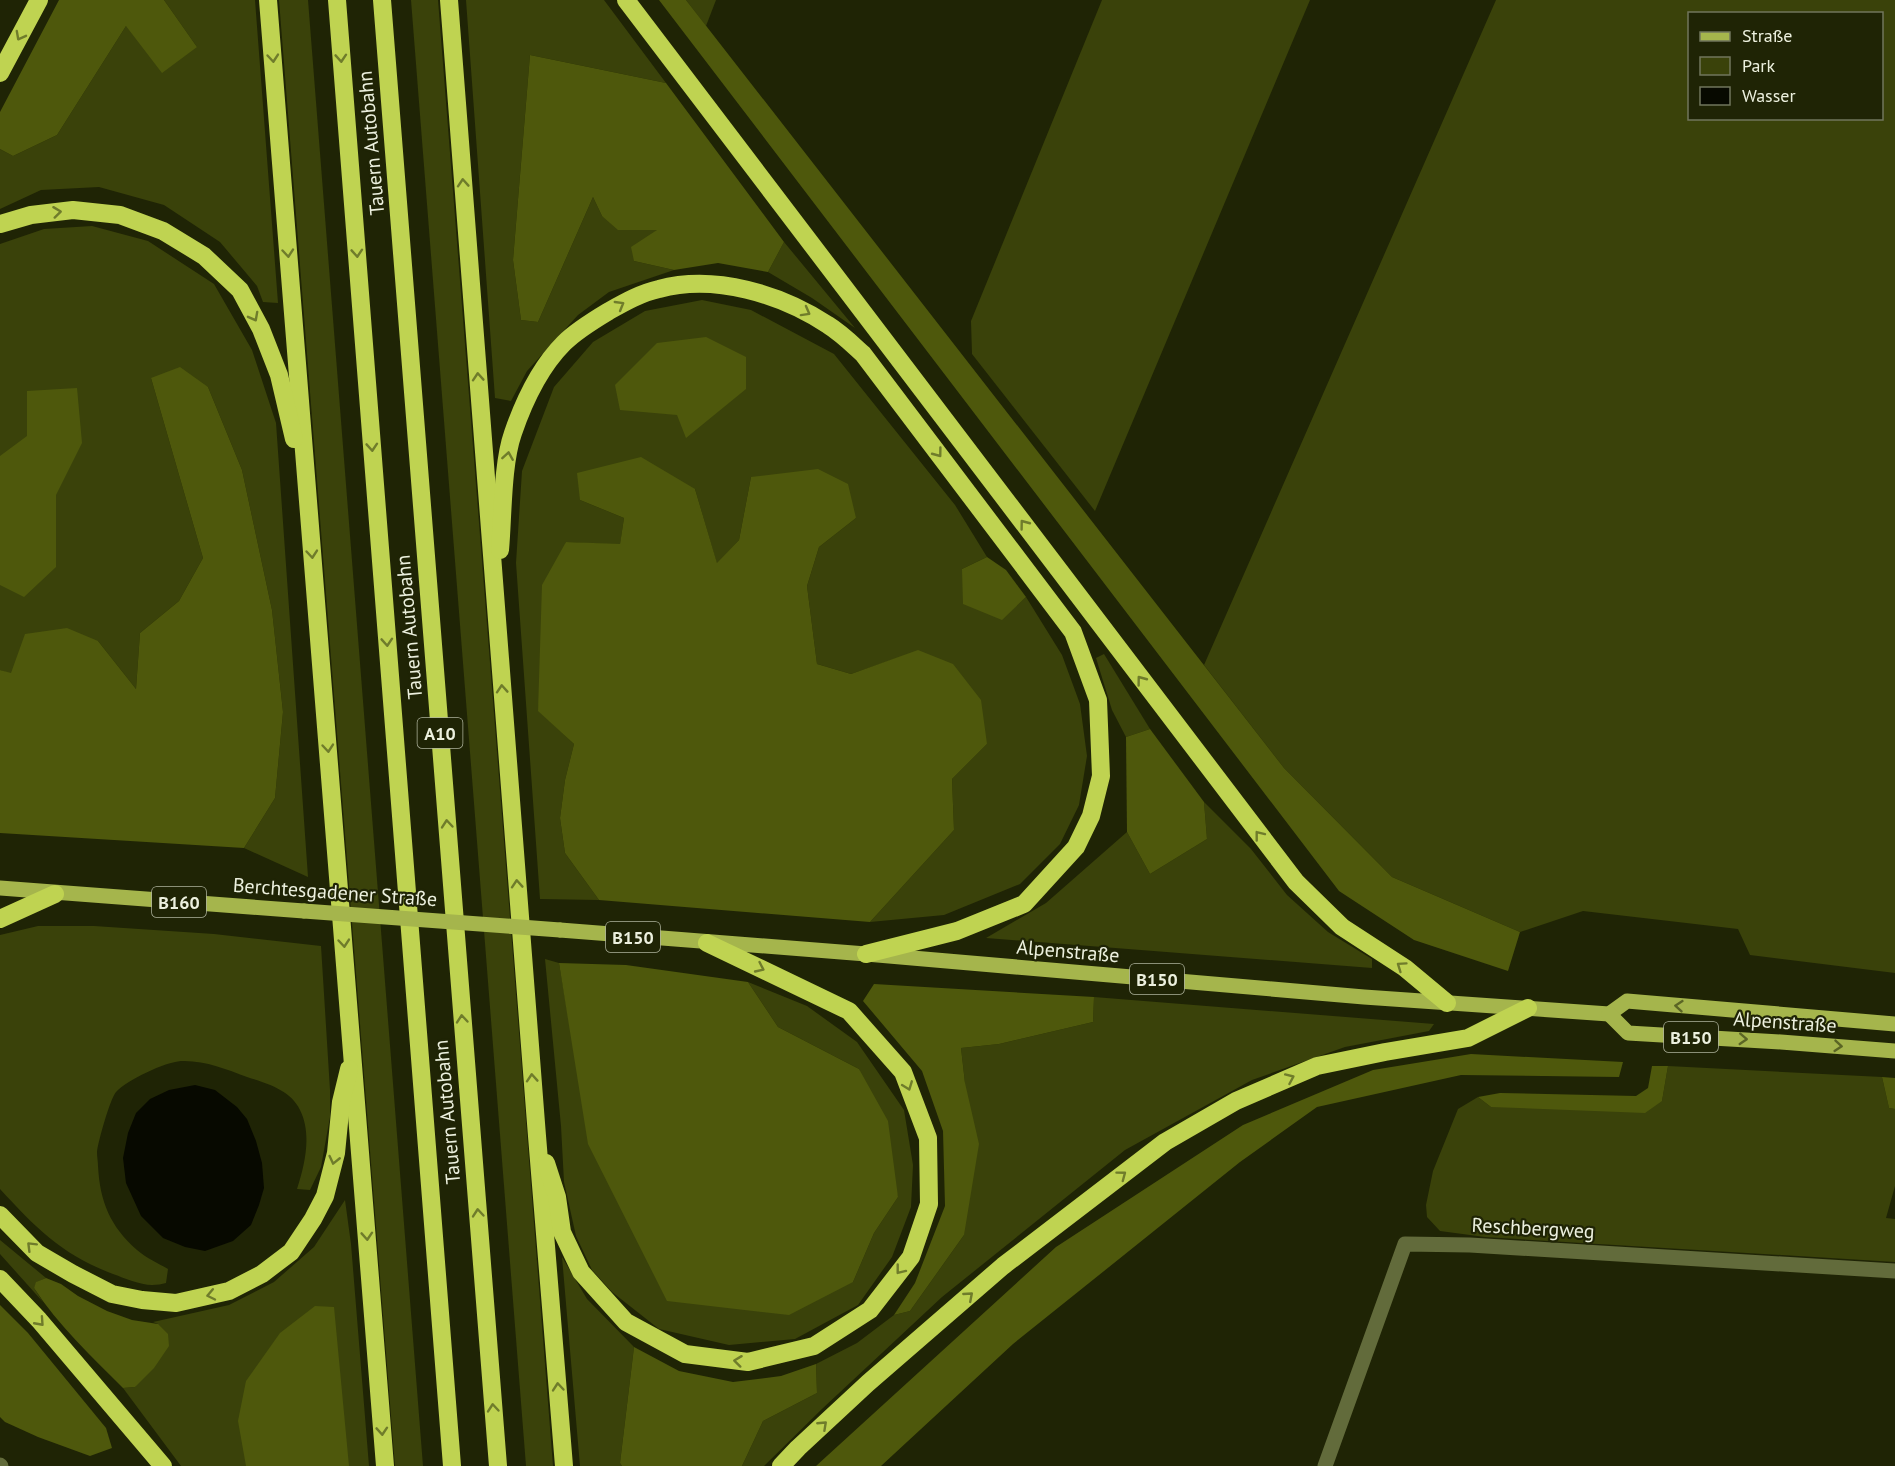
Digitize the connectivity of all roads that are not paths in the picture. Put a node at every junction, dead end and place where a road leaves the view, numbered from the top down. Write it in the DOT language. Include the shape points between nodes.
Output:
graph roads {
  1 [pos="39,0"];
  2 [pos="268,0"];
  3 [pos="337,0"];
  4 [pos="382,0"];
  5 [pos="449,0"];
  6 [pos="626,0"];
  7 [pos="0,73"];
  8 [pos="0,224"];
  9 [pos="308,496"];
  10 [pos="496,603"];
  11 [pos="0,888"];
  12 [pos="55,894"];
  13 [pos="0,919"];
  14 [pos="429,920"];
  15 [pos="560,930"];
  16 [pos="707,943"];
  17 [pos="866,954"];
  18 [pos="1447,1003"];
  19 [pos="1528,1008"];
  20 [pos="1609,1014"];
  21 [pos="1895,1024"];
  22 [pos="1895,1051"];
  23 [pos="353,1052"];
  24 [pos="537,1136"];
  25 [pos="0,1215"];
  26 [pos="1895,1271"];
  27 [pos="0,1279"];
  28 [pos="163,1466"];
  29 [pos="385,1466"];
  30 [pos="452,1466"];
  31 [pos="498,1466"];
  32 [pos="564,1466"];
  33 [pos="781,1466"];
  34 [pos="1324,1466"];
  1 -- 7 [label="highway, one-way"];
  2 -- 9 [label="highway, one-way"];
  3 -- 30 [label="highway, Tauern Autobahn / A10, one-way"];
  31 -- 4 [label="highway, Tauern Autobahn / A10, one-way"];
  10 -- 5 [label="highway, one-way"];
  18 -- 6 [label="highway, one-way" via="1405,968 1342,927 1296,882"];
  8 -- 9 [label="highway, one-way" via="31,215 73,210 120,215 163,231 204,256 240,290 261,329 279,375"];
  9 -- 23 [label="highway, one-way"];
  10 -- 17 [label="highway, one-way" via="512,435 542,370 565,342 595,319 659,288 725,286 794,305 830,326 863,354 1073,632 1098,700 1101,776 1091,816 1076,846 1024,904 957,931"];
  24 -- 10 [label="highway, one-way"];
  11 -- 12 [label="main road, Berchtesgadener Straße / B160"];
  12 -- 13 [label="highway"];
  12 -- 14 [label="main road, Berchtesgadener Straße / B160, bridge"];
  14 -- 15 [label="main road, Berchtesgadener Straße / B150, bridge"];
  15 -- 16 [label="main road, Alpenstraße / B150"];
  16 -- 17 [label="main road, Alpenstraße / B150"];
  16 -- 24 [label="highway, one-way" via="849,1011 903,1072 928,1138 929,1204 911,1257 870,1310 803,1349 748,1362 685,1354 626,1322 580,1272 562,1232 557,1197"];
  17 -- 18 [label="main road, Alpenstraße / B150"];
  18 -- 19 [label="main road, Alpenstraße / B150"];
  19 -- 20 [label="main road, Alpenstraße / B150"];
  33 -- 19 [label="highway, one-way" via="868,1383 1003,1266 1165,1142 1236,1101 1317,1066 1468,1038"];
  21 -- 20 [label="main road, Alpenstraße / B150, one-way" via="1627,1001"];
  20 -- 22 [label="main road, Alpenstraße / B150, one-way" via="1628,1033"];
  23 -- 25 [label="highway, one-way" via="326,1196 291,1252 262,1274 229,1291 176,1303 112,1294 37,1253"];
  23 -- 29 [label="highway, one-way"];
  32 -- 24 [label="highway, one-way"];
  26 -- 34 [label="street, Reschbergweg" via="1405,1244"];
  27 -- 28 [label="highway, one-way"];
}
